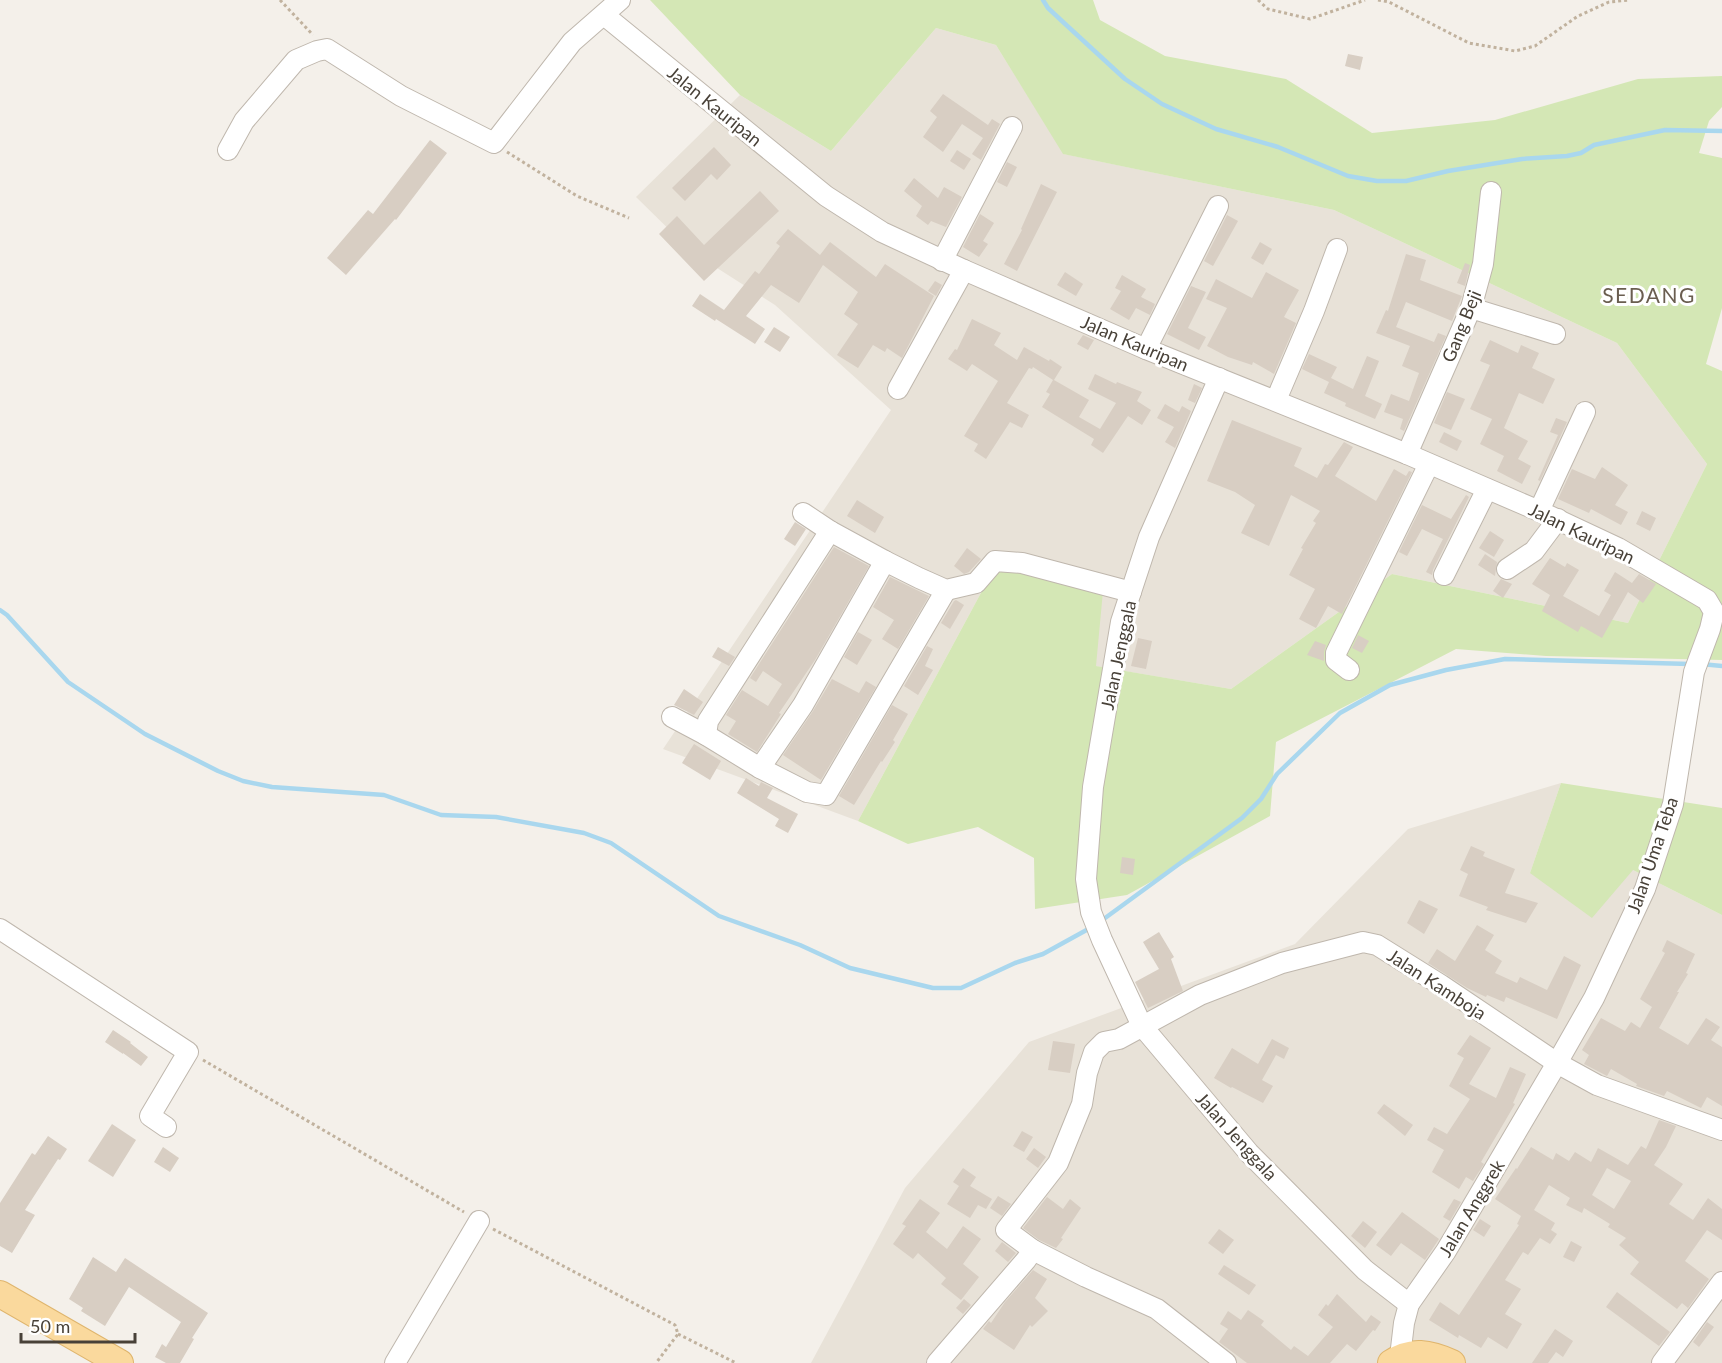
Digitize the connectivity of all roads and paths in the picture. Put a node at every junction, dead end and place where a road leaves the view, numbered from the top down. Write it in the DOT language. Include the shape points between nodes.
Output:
graph roads {
  1 [pos="280,0"];
  2 [pos="620,0"];
  3 [pos="1258,0"];
  4 [pos="1365,0"];
  5 [pos="1378,0"];
  6 [pos="1630,0"];
  7 [pos="604,15"];
  8 [pos="327,49"];
  9 [pos="1012,127"];
  10 [pos="494,143"];
  11 [pos="228,150"];
  12 [pos="1491,192"];
  13 [pos="1218,206"];
  14 [pos="629,218"];
  15 [pos="1337,249"];
  16 [pos="942,261"];
  17 [pos="964,270"];
  18 [pos="1471,308"];
  19 [pos="1555,334"];
  20 [pos="1146,349"];
  21 [pos="1219,378"];
  22 [pos="898,388"];
  23 [pos="1276,400"];
  24 [pos="1586,412"];
  25 [pos="1407,453"];
  26 [pos="1430,464"];
  27 [pos="1487,489"];
  28 [pos="1539,510"];
  29 [pos="802,513"];
  30 [pos="1558,519"];
  31 [pos="830,531"];
  32 [pos="885,561"];
  33 [pos="1507,569"];
  34 [pos="1444,575"];
  35 [pos="946,590"];
  36 [pos="1131,592"];
  37 [pos="1707,600"];
  38 [pos="1350,670"];
  39 [pos="672,717"];
  40 [pos="706,735"];
  41 [pos="760,768"];
  42 [pos="0,929"];
  43 [pos="1142,1026"];
  44 [pos="188,1052"];
  45 [pos="1557,1063"];
  46 [pos="166,1127"];
  47 [pos="1722,1129"];
  48 [pos="479,1221"];
  49 [pos="1033,1250"];
  50 [pos="1722,1282"];
  51 [pos="0,1294"];
  52 [pos="1410,1304"];
  53 [pos="678,1334"];
  54 [pos="1403,1357"];
  55 [pos="120,1363"];
  56 [pos="395,1363"];
  57 [pos="656,1363"];
  58 [pos="736,1363"];
  59 [pos="937,1363"];
  60 [pos="1226,1363"];
  61 [pos="1452,1363"];
  62 [pos="1662,1363"];
  1 -- 8 [label="path"];
  2 -- 7 [label="street"];
  3 -- 4 [label="path" via="1268,9 1310,19"];
  5 -- 6 [label="path" via="1469,43 1515,51 1535,46 1578,16 1609,2"];
  7 -- 10 [label="street" via="572,42"];
  7 -- 16 [label="street, Jalan Kauripan" via="826,196 882,232"];
  8 -- 10 [label="street" via="401,96"];
  8 -- 11 [label="street" via="296,60 244,121"];
  9 -- 16 [label="street"];
  10 -- 14 [label="path" via="577,196"];
  12 -- 18 [label="street, Gang Beji" via="1484,264"];
  13 -- 20 [label="street"];
  15 -- 23 [label="street"];
  16 -- 17 [label="street, Jalan Kauripan"];
  17 -- 20 [label="street, Jalan Kauripan"];
  17 -- 22 [label="street"];
  18 -- 19 [label="street"];
  18 -- 25 [label="street, Gang Beji"];
  20 -- 21 [label="street, Jalan Kauripan"];
  21 -- 23 [label="street, Jalan Kauripan"];
  21 -- 36 [label="street, Jalan Jenggala" via="1149,537"];
  23 -- 25 [label="street, Jalan Kauripan"];
  24 -- 28 [label="street"];
  25 -- 26 [label="street, Jalan Kauripan"];
  26 -- 27 [label="street, Jalan Kauripan"];
  26 -- 38 [label="street" via="1336,653 1336,660"];
  27 -- 28 [label="street, Jalan Kauripan"];
  27 -- 34 [label="street"];
  28 -- 30 [label="street, Jalan Kauripan"];
  29 -- 31 [label="street"];
  30 -- 33 [label="street" via="1534,551"];
  30 -- 37 [label="street, Jalan Kauripan" via="1618,548"];
  31 -- 32 [label="street"];
  31 -- 40 [label="street" via="708,721"];
  32 -- 35 [label="street"];
  32 -- 41 [label="street" via="803,705"];
  35 -- 36 [label="street" via="976,583 995,561 1022,563"];
  35 -- 41 [label="street" via="826,795 807,792"];
  36 -- 43 [label="street, Jalan Jenggala" via="1121,622 1093,787 1086,879 1091,912"];
  37 -- 45 [label="street, Jalan Uma Teba" via="1714,612 1694,672 1673,804 1645,889 1594,998"];
  39 -- 40 [label="street"];
  40 -- 41 [label="street"];
  42 -- 44 [label="street"];
  43 -- 45 [label="street, Jalan Kamboja" via="1200,995 1282,963 1363,942 1377,945 1432,979"];
  43 -- 49 [label="street, Jalan Kamboja" via="1119,1039 1104,1042 1094,1052 1082,1104 1058,1163 1006,1230"];
  43 -- 52 [label="street, Jalan Jenggala" via="1249,1153 1365,1270"];
  44 -- 46 [label="street" via="150,1116"];
  44 -- 48 [label="path"];
  45 -- 47 [label="street, Jalan Kamboja" via="1597,1085"];
  45 -- 52 [label="street, Jalan Anggrek" via="1446,1251"];
  48 -- 53 [label="path" via="675,1325"];
  48 -- 56 [label="street"];
  49 -- 59 [label="street"];
  49 -- 60 [label="street" via="1157,1309"];
  50 -- 62 [label="street"];
  51 -- 55 [label="main road"];
  52 -- 54 [label="street, Jalan Anggrek" via="1404,1323"];
  53 -- 57 [label="path"];
  53 -- 58 [label="path"];
  54 -- 61 [label="main road"];
}
